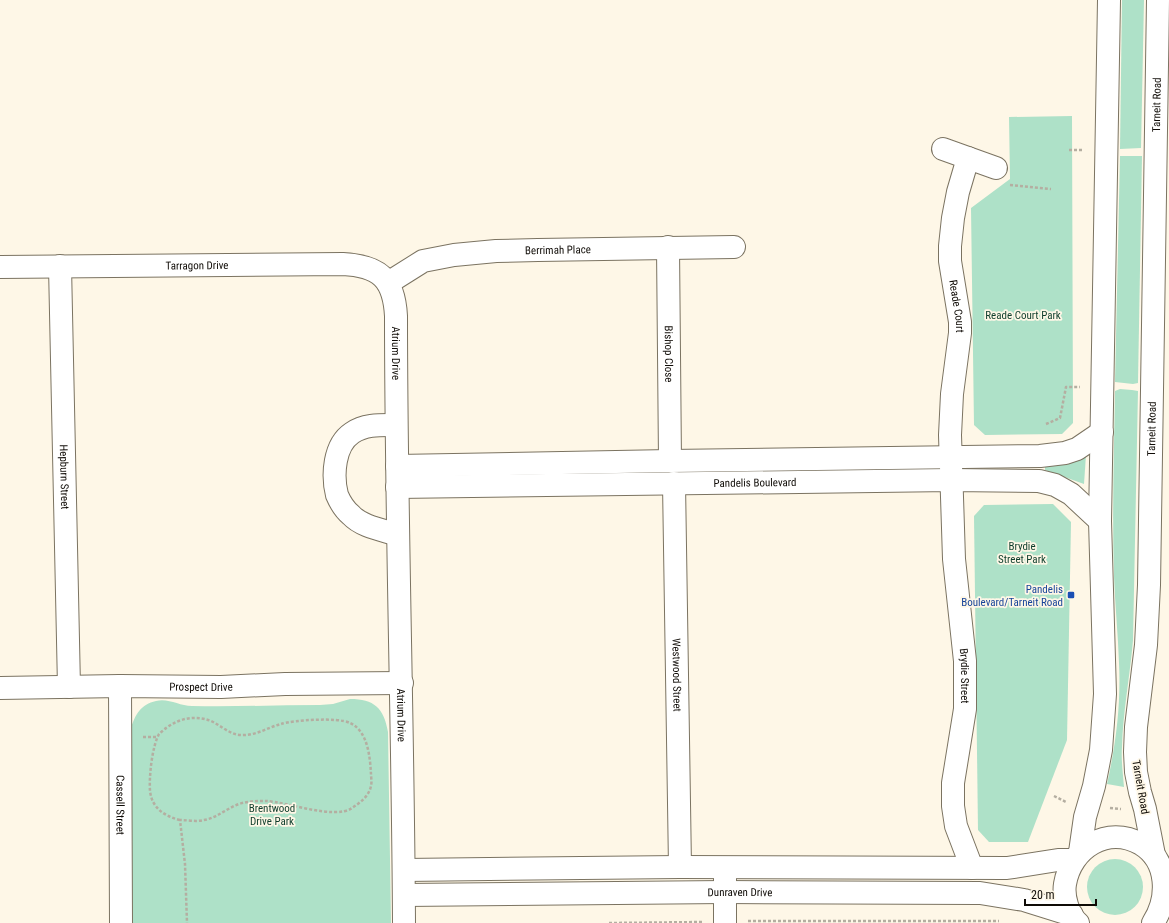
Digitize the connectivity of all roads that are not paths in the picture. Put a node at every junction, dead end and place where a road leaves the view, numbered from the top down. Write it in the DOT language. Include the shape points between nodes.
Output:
graph roads {
  1 [pos="1109,0"];
  2 [pos="1158,0"];
  3 [pos="943,149"];
  4 [pos="968,158"];
  5 [pos="996,168"];
  6 [pos="668,247"];
  7 [pos="734,247"];
  8 [pos="60,266"];
  9 [pos="0,267"];
  10 [pos="388,283"];
  11 [pos="396,425"];
  12 [pos="1102,432"];
  13 [pos="951,457"];
  14 [pos="670,461"];
  15 [pos="397,477"];
  16 [pos="951,480"];
  17 [pos="674,483"];
  18 [pos="1100,520"];
  19 [pos="398,535"];
  20 [pos="402,683"];
  21 [pos="120,686"];
  22 [pos="69,687"];
  23 [pos="0,688"];
  24 [pos="1077,856"];
  25 [pos="1160,860"];
  26 [pos="680,867"];
  27 [pos="725,868"];
  28 [pos="972,868"];
  29 [pos="404,870"];
  30 [pos="725,892"];
  31 [pos="404,895"];
  32 [pos="1160,918"];
  33 [pos="1075,921"];
  34 [pos="725,922"];
  35 [pos="121,923"];
  36 [pos="404,923"];
  1 -- 12 [label="street"];
  2 -- 25 [label="street, Tarneit Road" via="1149,585 1135,752 1136,772"];
  3 -- 4 [label="street"];
  4 -- 5 [label="street"];
  4 -- 13 [label="street, Reade Court" via="955,205 950,246 960,322 951,406"];
  6 -- 7 [label="street, Berrimah Place"];
  6 -- 10 [label="street, Berrimah Place" via="454,255 423,261"];
  6 -- 14 [label="street, Bishop Close"];
  8 -- 9 [label="street, Tarragon Drive"];
  8 -- 10 [label="street, Tarragon Drive" via="343,264 369,268"];
  8 -- 22 [label="street, Hepburn Street"];
  10 -- 11 [label="street, Atrium Drive" via="395,300 396,316"];
  11 -- 15 [label="street, Atrium Drive"];
  11 -- 19 [label="street" via="377,425 351,433 337,454 335,467 337,495 351,516 364,524"];
  12 -- 13 [label="street, Pandelis Boulevard" via="1078,449 1066,453 1040,456"];
  12 -- 18 [label="street"];
  13 -- 14 [label="street, Pandelis Boulevard"];
  13 -- 16 [label="street, Reade Court"];
  14 -- 15 [label="street, Pandelis Boulevard"];
  15 -- 17 [label="street, Pandelis Boulevard"];
  15 -- 19 [label="street, Atrium Drive"];
  16 -- 17 [label="street, Pandelis Boulevard"];
  16 -- 18 [label="street, Pandelis Boulevard" via="1039,481 1055,485 1071,494"];
  16 -- 28 [label="street, Brydie Street" via="954,559 965,675 965,709 953,783 953,806 956,826"];
  17 -- 26 [label="street, Westwood Street"];
  18 -- 24 [label="street" via="1104,724 1094,786"];
  19 -- 20 [label="street, Atrium Drive"];
  20 -- 21 [label="street, Prospect Drive" via="221,687"];
  20 -- 29 [label="street, Atrium Drive"];
  21 -- 22 [label="street, Prospect Drive"];
  21 -- 35 [label="street, Cassell Street"];
  22 -- 23 [label="street, Prospect Drive"];
  24 -- 25 [label="street" via="1095,842 1114,837 1141,844"];
  24 -- 28 [label="street" via="1007,868"];
  24 -- 33 [label="street" via="1067,873 1065,887 1066,902"];
  25 -- 32 [label="street, Tarneit Road" via="1166,881"];
  26 -- 27 [label="street"];
  26 -- 29 [label="street"];
  27 -- 28 [label="street"];
  27 -- 30 [label="street"];
  29 -- 31 [label="street, Atrium Drive"];
  30 -- 31 [label="street, Dunraven Drive"];
  30 -- 33 [label="street, Dunraven Drive" via="980,893 1024,900"];
  30 -- 34 [label="street"];
  31 -- 36 [label="street, Atrium Drive"];
}
